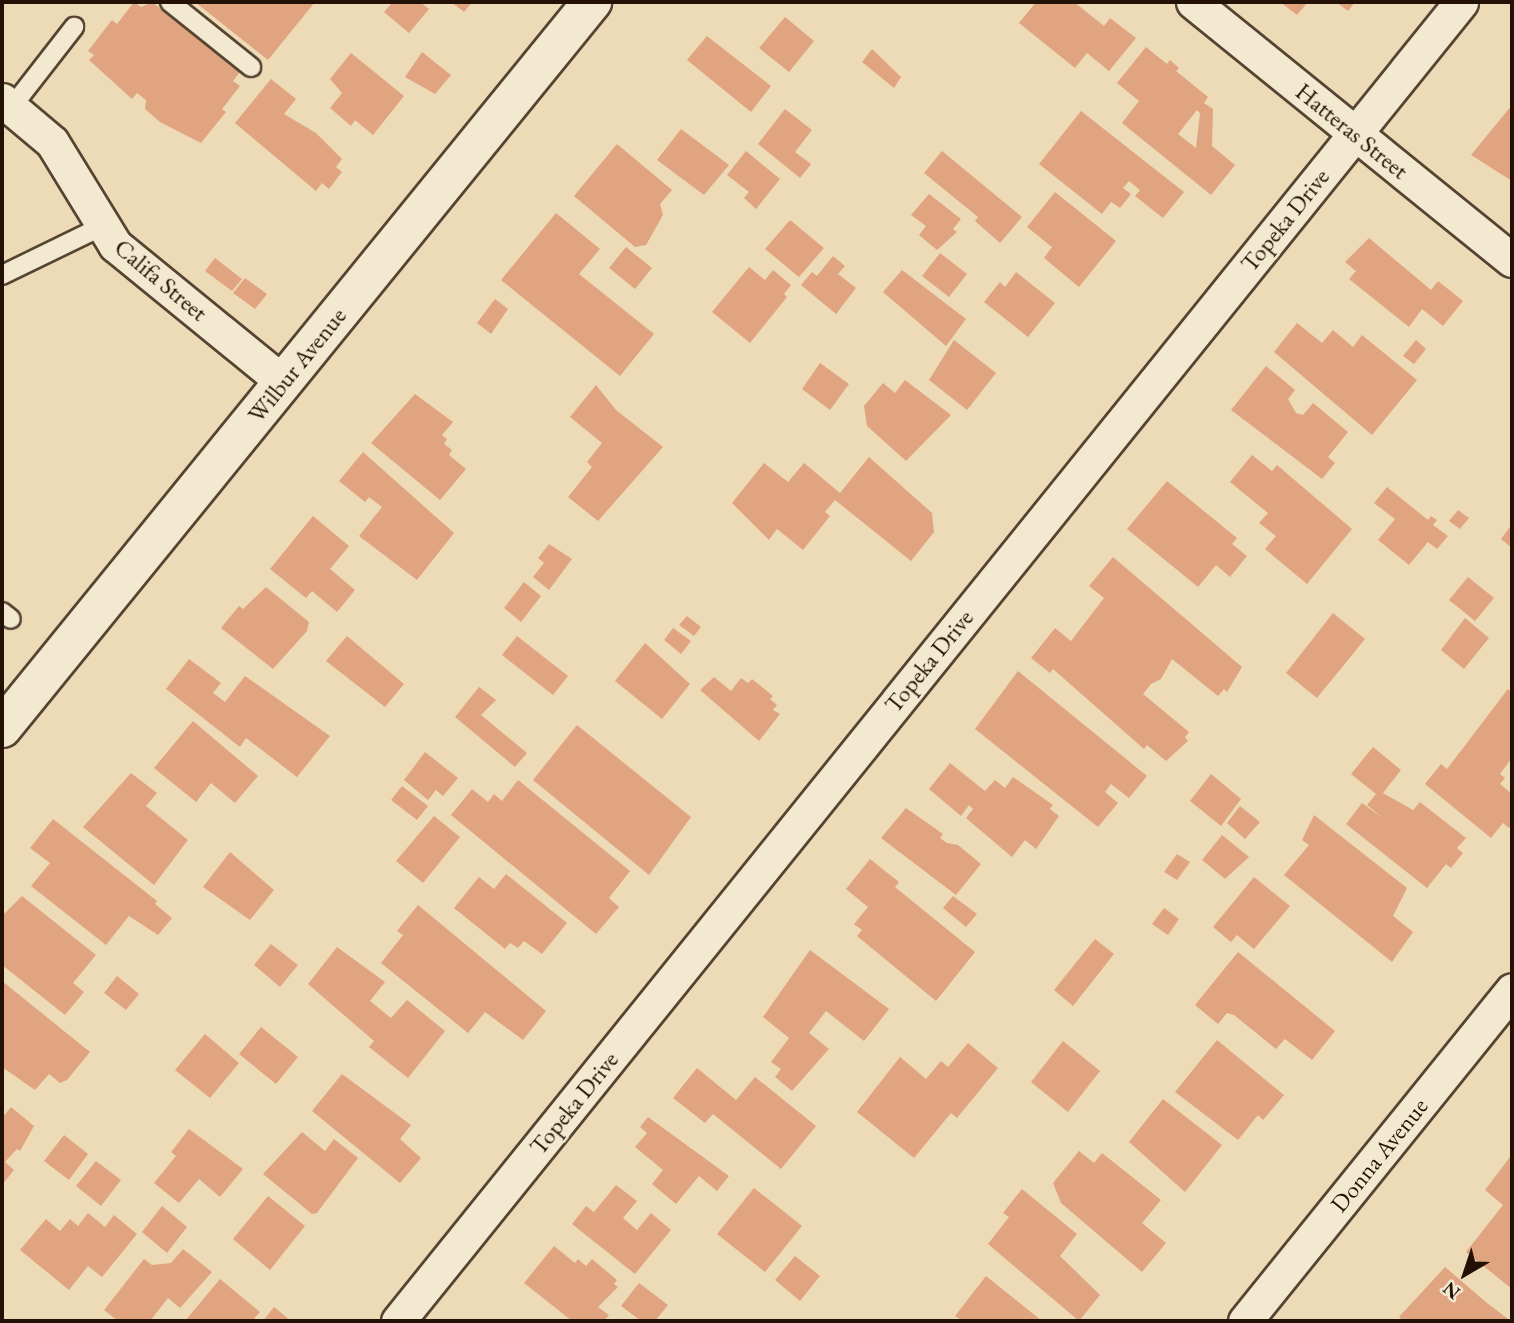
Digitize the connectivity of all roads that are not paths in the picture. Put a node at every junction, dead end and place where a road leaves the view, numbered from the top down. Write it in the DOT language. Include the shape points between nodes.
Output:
graph roads {
  1 [pos="170,2"];
  2 [pos="592,2"];
  3 [pos="1193,2"];
  4 [pos="1461,2"];
  5 [pos="74,27"];
  6 [pos="250,67"];
  7 [pos="6,104"];
  8 [pos="1355,133"];
  9 [pos="101,228"];
  10 [pos="1512,260"];
  11 [pos="2,275"];
  12 [pos="284,382"];
  13 [pos="2,728"];
  14 [pos="1512,990"];
  15 [pos="398,1321"];
  16 [pos="1245,1321"];
  1 -- 6 [label="lane"];
  2 -- 12 [label="main road, Wilbur Avenue"];
  3 -- 8 [label="street, Hatteras Street"];
  4 -- 8 [label="street, Topeka Drive"];
  5 -- 7 [label="lane"];
  7 -- 9 [label="street, Califa Street" via="52,142"];
  8 -- 10 [label="street, Hatteras Street"];
  8 -- 15 [label="street, Topeka Drive"];
  9 -- 11 [label="lane"];
  9 -- 12 [label="street, Califa Street" via="115,246"];
  12 -- 13 [label="main road, Wilbur Avenue"];
  14 -- 16 [label="street, Donna Avenue"];
}
